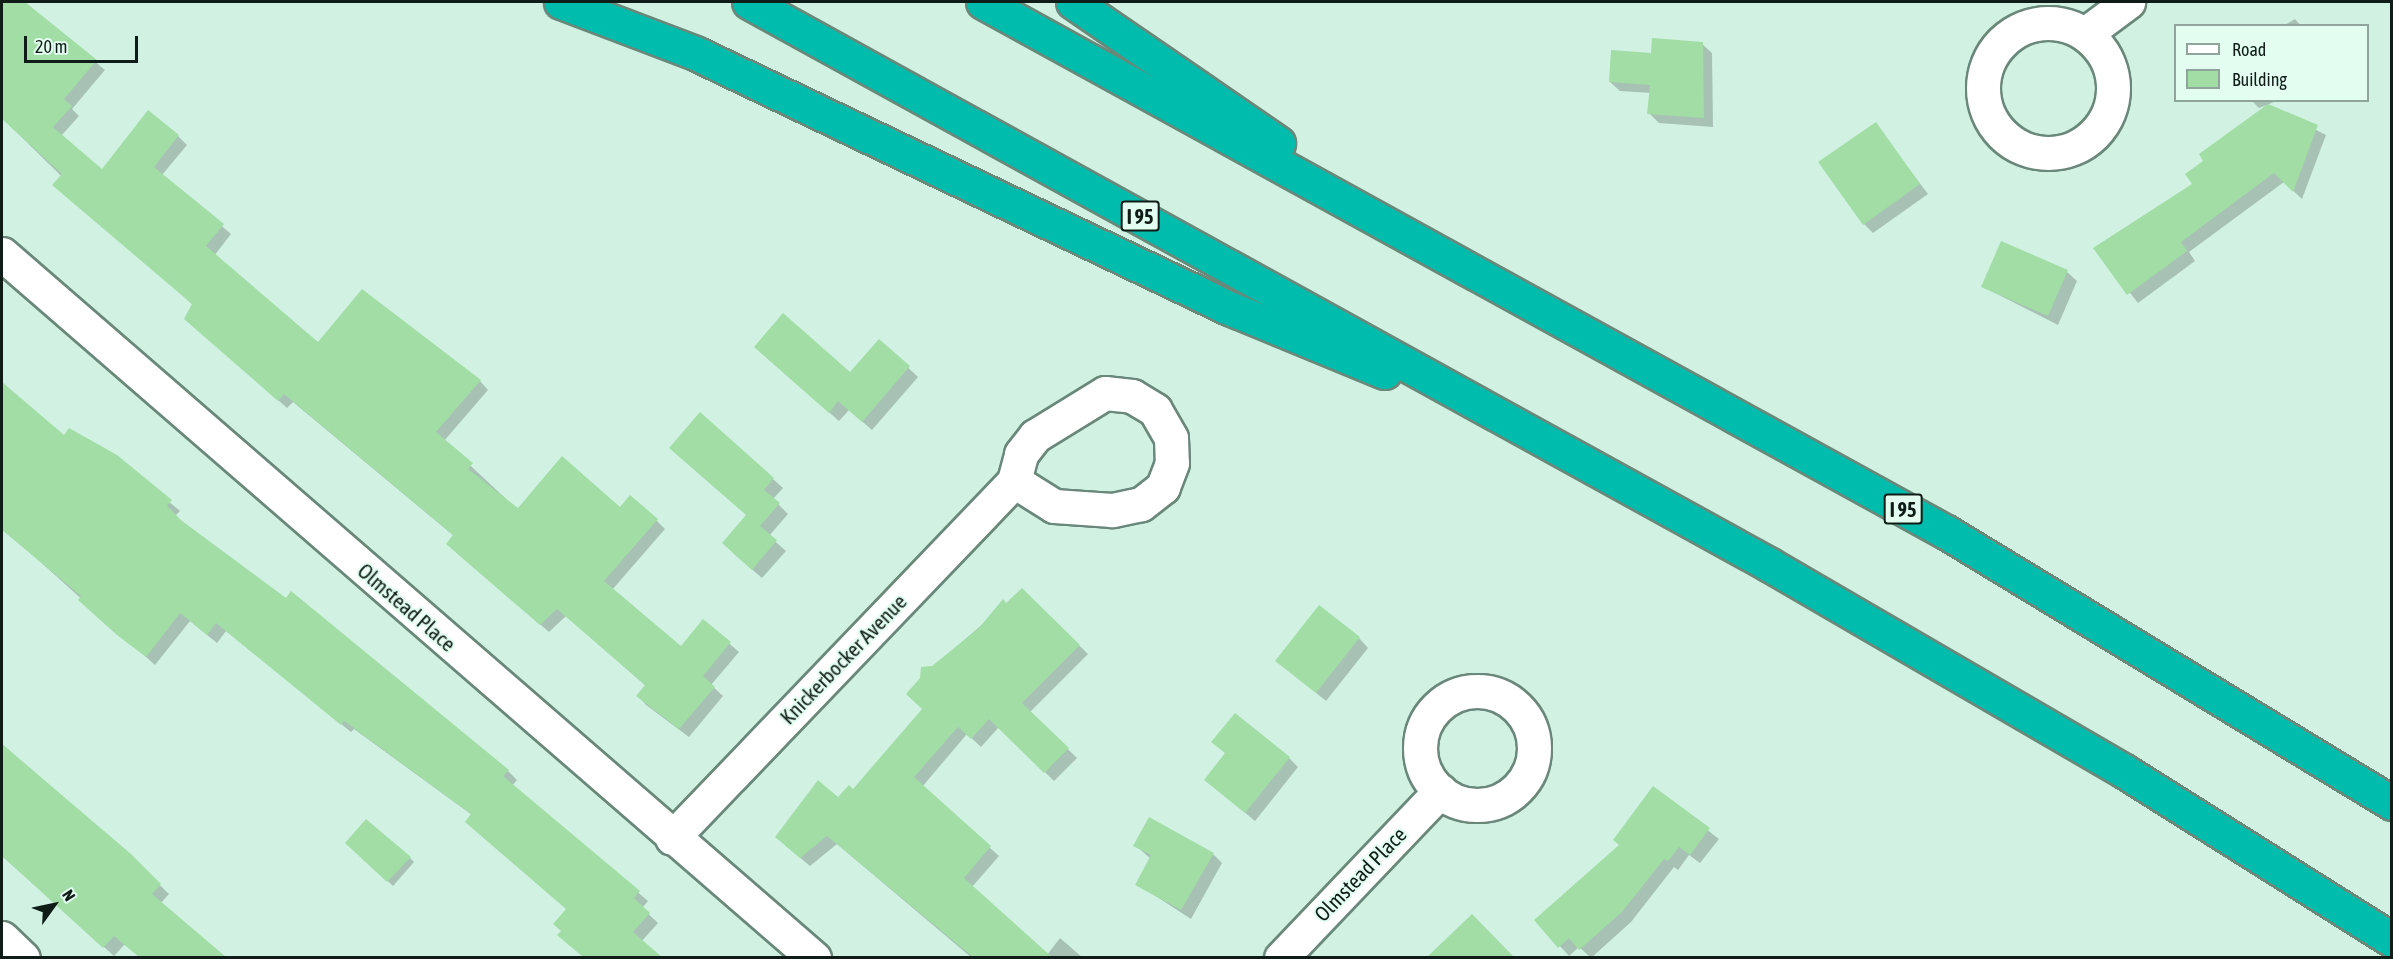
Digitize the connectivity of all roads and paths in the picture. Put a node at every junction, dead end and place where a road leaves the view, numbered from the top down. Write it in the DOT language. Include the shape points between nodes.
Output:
graph roads {
  1 [pos="561,2"];
  2 [pos="749,2"];
  3 [pos="983,2"];
  4 [pos="1073,2"];
  5 [pos="2128,2"];
  6 [pos="2085,34"];
  7 [pos="1404,233"];
  8 [pos="2,254"];
  9 [pos="1530,432"];
  10 [pos="1014,481"];
  11 [pos="1440,791"];
  12 [pos="2391,803"];
  13 [pos="672,838"];
  14 [pos="2,938"];
  15 [pos="2391,940"];
  16 [pos="24,957"];
  17 [pos="814,957"];
  18 [pos="1281,957"];
  1 -- 9 [label="highway" via="716,62 1229,308"];
  2 -- 9 [label="highway, I 95"];
  3 -- 7 [label="highway, I 95"];
  4 -- 7 [label="highway"];
  5 -- 6 [label="street"];
  7 -- 12 [label="highway, I 95" via="1956,538"];
  8 -- 13 [label="street, Olmstead Place"];
  9 -- 15 [label="highway, I 95" via="2026,713"];
  10 -- 10 [label="street, Knickerbocker Avenue" via="1054,506 1112,510 1141,504 1163,487 1172,463 1170,438 1155,410 1132,396 1105,393 1035,436 1021,454"];
  10 -- 13 [label="street, Knickerbocker Avenue"];
  11 -- 18 [label="street, Olmstead Place"];
  13 -- 17 [label="street, Olmstead Place"];
  14 -- 16 [label="street"];
}
